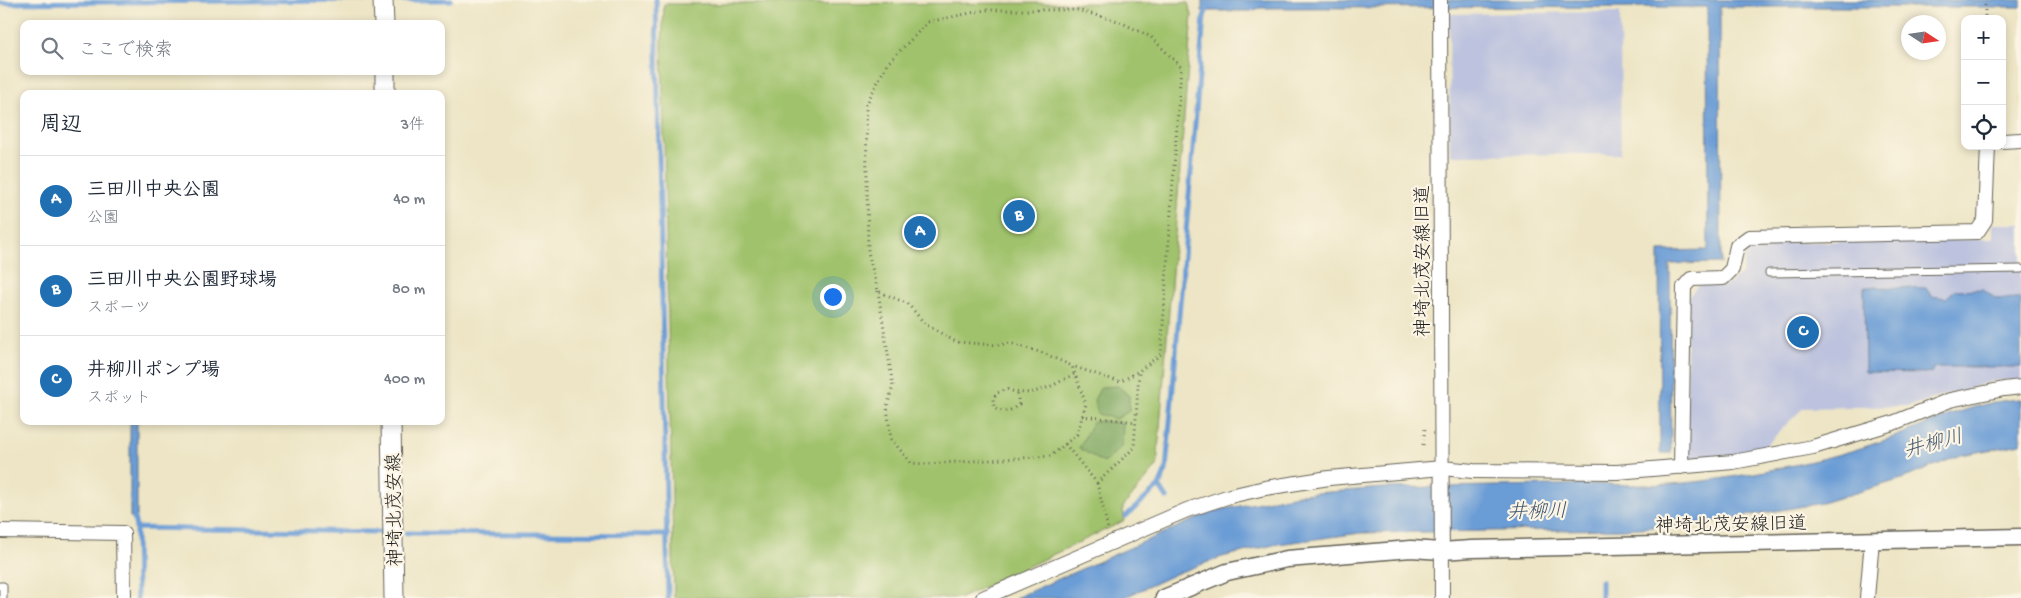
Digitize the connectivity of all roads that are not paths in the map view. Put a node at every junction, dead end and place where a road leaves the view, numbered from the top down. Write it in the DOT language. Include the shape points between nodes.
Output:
graph roads {
  1 [pos="384,0"];
  2 [pos="1440,4"];
  3 [pos="384,20"];
  4 [pos="385,75"];
  5 [pos="385,90"];
  6 [pos="2021,140"];
  7 [pos="2006,141"];
  8 [pos="1988,150"];
  9 [pos="2021,269"];
  10 [pos="1769,273"];
  11 [pos="2021,387"];
  12 [pos="391,425"];
  13 [pos="1681,467"];
  14 [pos="1442,474"];
  15 [pos="0,531"];
  16 [pos="2021,537"];
  17 [pos="1872,540"];
  18 [pos="1442,545"];
  19 [pos="0,586"];
  20 [pos="3,598"];
  21 [pos="124,598"];
  22 [pos="394,598"];
  23 [pos="983,598"];
  24 [pos="1164,598"];
  25 [pos="1442,598"];
  26 [pos="1867,598"];
  1 -- 3 [label="main road"];
  2 -- 14 [label="street, 神埼北茂安線旧道"];
  4 -- 5 [label="main road"];
  6 -- 7 [label="street"];
  8 -- 13 [label="street" via="1985,220 1977,232 1749,237 1737,246 1732,269 1723,278 1692,279 1684,287"];
  9 -- 10 [label="lane"];
  11 -- 13 [label="street" via="1950,400 1813,447 1732,462"];
  12 -- 22 [label="main road, 神埼北茂安線"];
  13 -- 14 [label="street" via="1617,472 1473,471"];
  14 -- 18 [label="street, 神埼北茂安線旧道"];
  14 -- 23 [label="street" via="1329,478 1230,496 1187,510"];
  15 -- 21 [label="street" via="123,533"];
  16 -- 17 [label="street, 神埼北茂安線旧道"];
  17 -- 18 [label="street, 神埼北茂安線旧道" via="1471,549"];
  17 -- 26 [label="street"];
  18 -- 24 [label="street, 神埼北茂安線旧道" via="1287,559 1227,572"];
  18 -- 25 [label="street"];
  19 -- 20 [label="lane" via="3,586"];
}
